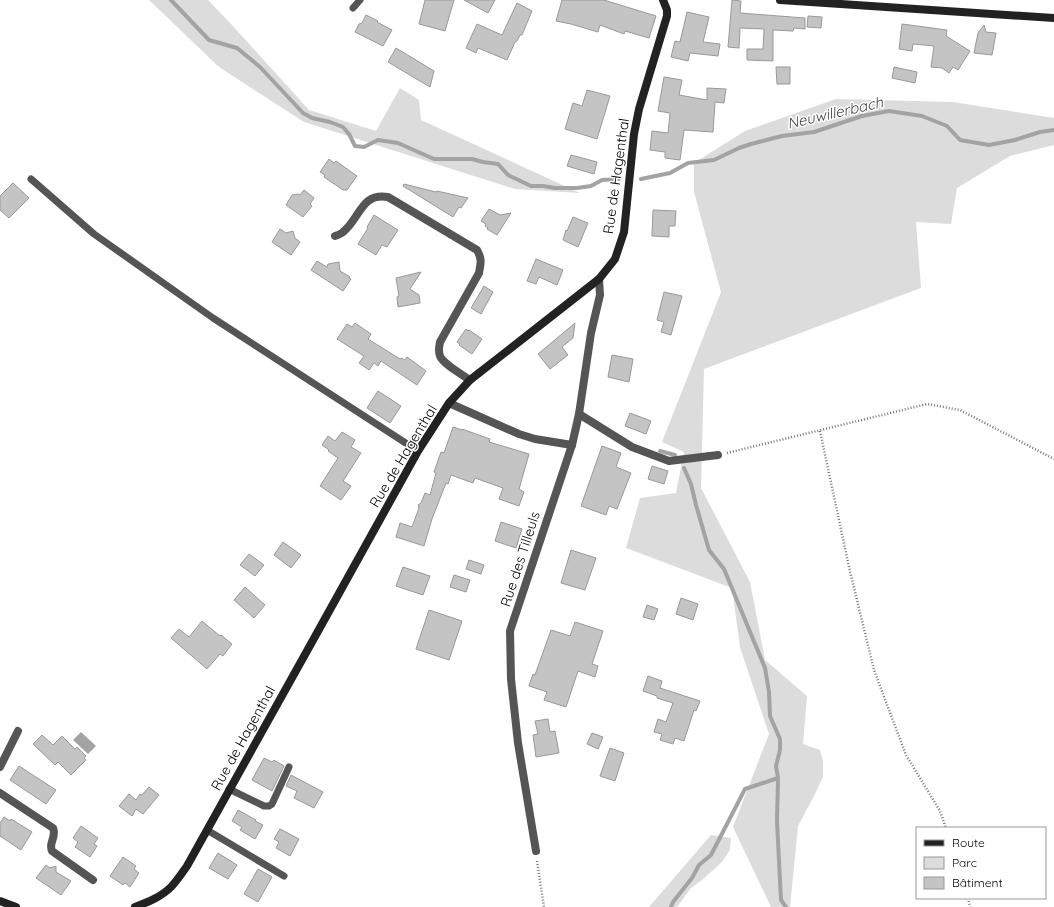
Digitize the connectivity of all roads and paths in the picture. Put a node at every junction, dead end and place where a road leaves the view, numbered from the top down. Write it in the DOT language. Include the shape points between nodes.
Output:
graph roads {
  1 [pos="360,0"];
  2 [pos="663,0"];
  3 [pos="780,0"];
  4 [pos="353,8"];
  5 [pos="1054,18"];
  6 [pos="31,179"];
  7 [pos="335,236"];
  8 [pos="600,279"];
  9 [pos="470,380"];
  10 [pos="449,403"];
  11 [pos="579,414"];
  12 [pos="820,431"];
  13 [pos="572,445"];
  14 [pos="418,451"];
  15 [pos="718,456"];
  16 [pos="1054,459"];
  17 [pos="18,731"];
  18 [pos="0,767"];
  19 [pos="290,767"];
  20 [pos="229,789"];
  21 [pos="0,793"];
  22 [pos="946,827"];
  23 [pos="207,830"];
  24 [pos="536,851"];
  25 [pos="284,876"];
  26 [pos="94,880"];
  27 [pos="0,901"];
  28 [pos="16,907"];
  29 [pos="135,907"];
  30 [pos="544,907"];
  1 -- 4 [label="lane"];
  2 -- 8 [label="street, Rue de Hagenthal" via="667,16 634,134 624,232 615,259"];
  3 -- 5 [label="street"];
  6 -- 14 [label="lane" via="106,243 213,318"];
  7 -- 9 [label="street" via="343,233 372,198 381,196 388,197 477,250 481,263 479,273 440,342 439,352 444,362"];
  8 -- 9 [label="street, Rue de Hagenthal"];
  8 -- 11 [label="street, Rue des Tilleuls" via="600,295 591,333"];
  9 -- 10 [label="street, Rue de Hagenthal"];
  10 -- 13 [label="street" via="519,434"];
  10 -- 14 [label="street, Rue de Hagenthal"];
  11 -- 13 [label="street, Rue des Tilleuls"];
  11 -- 15 [label="street" via="632,447 669,461"];
  12 -- 15 [label="path"];
  12 -- 16 [label="path" via="927,404 960,410"];
  12 -- 22 [label="path" via="874,670 906,755 940,811"];
  13 -- 24 [label="street, Rue des Tilleuls" via="510,631 511,679 518,743"];
  14 -- 20 [label="street, Rue de Hagenthal"];
  17 -- 18 [label="street"];
  19 -- 20 [label="lane" via="269,806"];
  20 -- 23 [label="street, Rue de Hagenthal"];
  21 -- 26 [label="street" via="53,828 55,832 51,844 52,851"];
  23 -- 25 [label="lane"];
  23 -- 29 [label="street, Rue de Hagenthal" via="187,866 171,887 156,899"];
  24 -- 30 [label="path"];
  27 -- 28 [label="street"];
}
